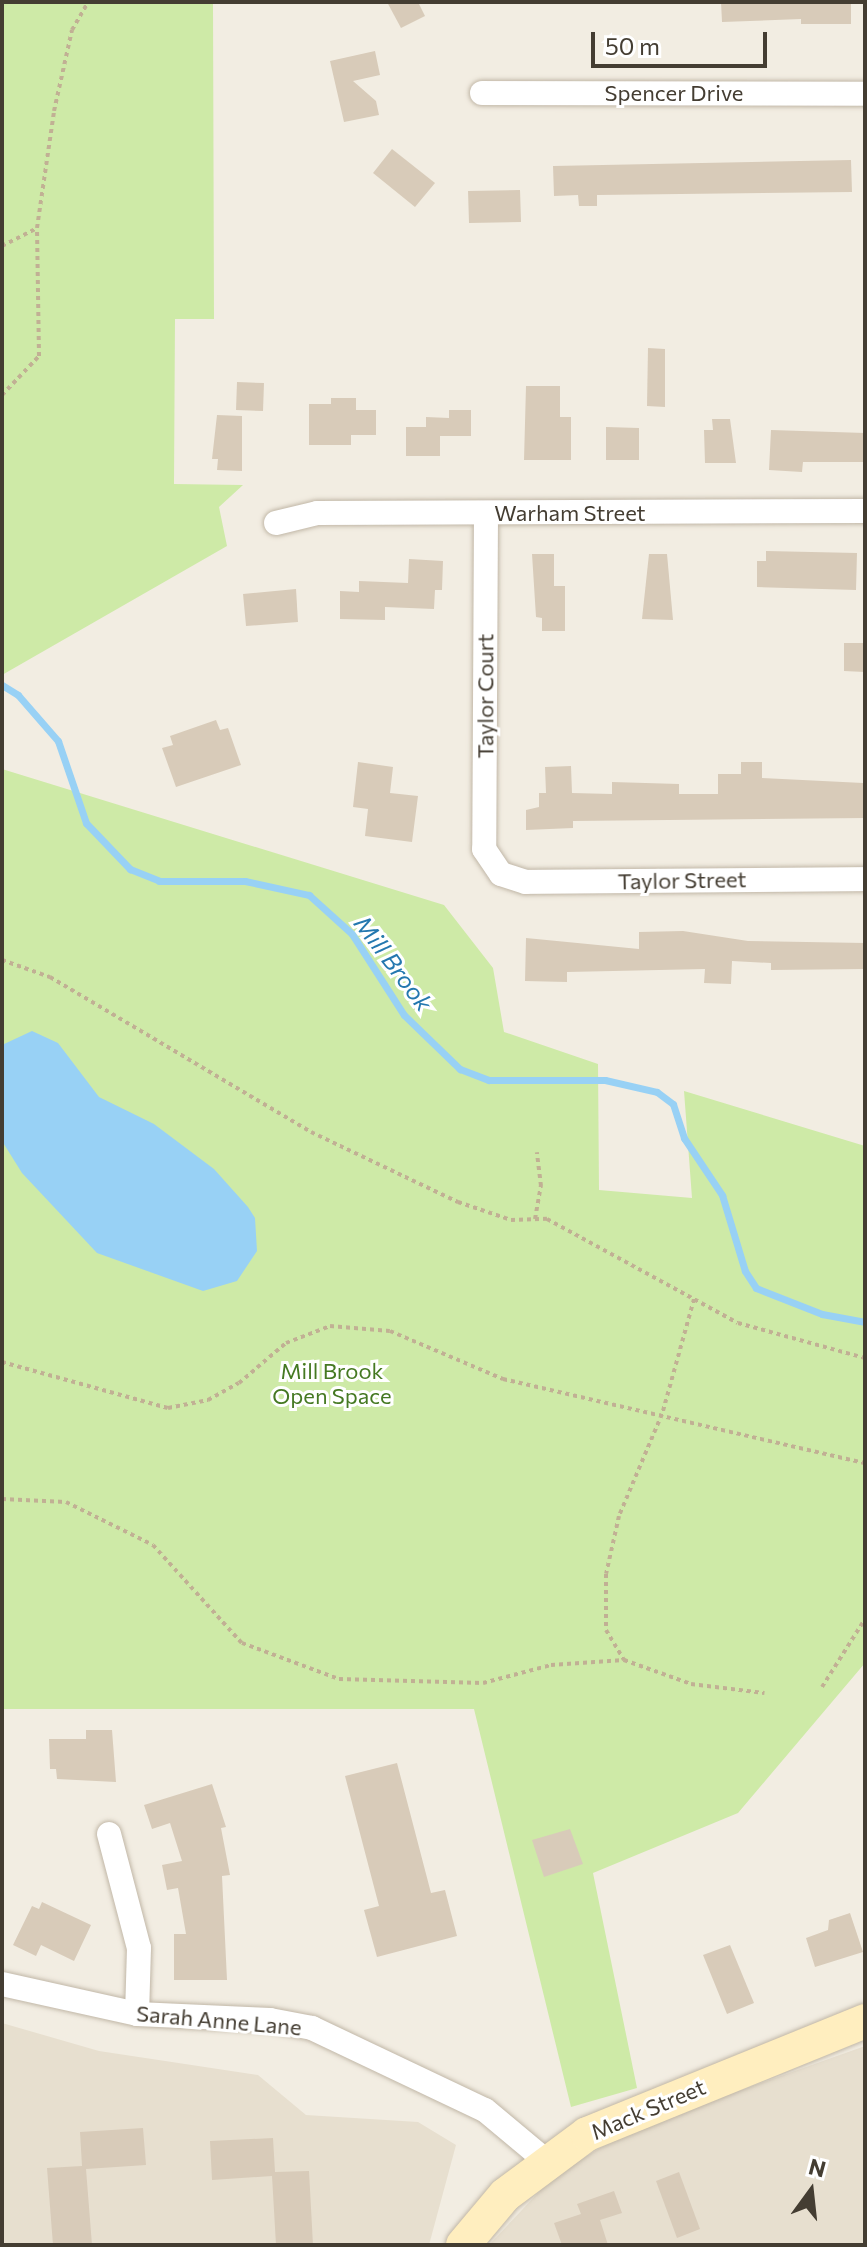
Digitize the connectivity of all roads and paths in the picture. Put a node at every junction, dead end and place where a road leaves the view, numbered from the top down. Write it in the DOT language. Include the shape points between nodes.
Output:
graph roads {
  1 [pos="88,2"];
  2 [pos="482,93"];
  3 [pos="865,94"];
  4 [pos="37,228"];
  5 [pos="2,246"];
  6 [pos="2,395"];
  7 [pos="865,511"];
  8 [pos="486,513"];
  9 [pos="276,523"];
  10 [pos="501,874"];
  11 [pos="865,879"];
  12 [pos="2,960"];
  13 [pos="537,1152"];
  14 [pos="535,1219"];
  15 [pos="694,1299"];
  16 [pos="865,1358"];
  17 [pos="2,1362"];
  18 [pos="662,1414"];
  19 [pos="865,1463"];
  20 [pos="2,1499"];
  21 [pos="865,1619"];
  22 [pos="624,1660"];
  23 [pos="822,1687"];
  24 [pos="764,1693"];
  25 [pos="109,1834"];
  26 [pos="2,1984"];
  27 [pos="137,2014"];
  28 [pos="865,2021"];
  29 [pos="546,2161"];
  30 [pos="463,2245"];
  1 -- 4 [label="path" via="72,30"];
  2 -- 3 [label="street, Spencer Drive"];
  4 -- 5 [label="path"];
  4 -- 6 [label="path" via="39,356"];
  7 -- 8 [label="street, Warham Street"];
  8 -- 9 [label="street, Warham Street" via="317,513"];
  8 -- 10 [label="street, Taylor Court" via="484,849"];
  10 -- 11 [label="street, Taylor Street" via="526,882"];
  12 -- 14 [label="path" via="50,977 311,1132 458,1202 511,1220"];
  13 -- 14 [label="path" via="541,1186"];
  14 -- 15 [label="path" via="547,1219"];
  15 -- 16 [label="path" via="738,1323"];
  15 -- 18 [label="path"];
  17 -- 18 [label="path" via="168,1408 208,1400 239,1383 286,1343 330,1326 390,1331 503,1379"];
  18 -- 19 [label="path"];
  18 -- 22 [label="path" via="619,1516 606,1574 606,1630"];
  20 -- 22 [label="path" via="66,1502 153,1545 242,1643 339,1679 483,1683 551,1665"];
  21 -- 23 [label="path"];
  22 -- 24 [label="path" via="691,1684"];
  25 -- 27 [label="street" via="139,1948"];
  26 -- 27 [label="street, Sarah Anne Lane"];
  27 -- 29 [label="street, Sarah Anne Lane" via="270,2020 312,2028 485,2110"];
  28 -- 29 [label="street, Mack Street" via="631,2114"];
  29 -- 30 [label="street, Mack Street" via="505,2195"];
}
